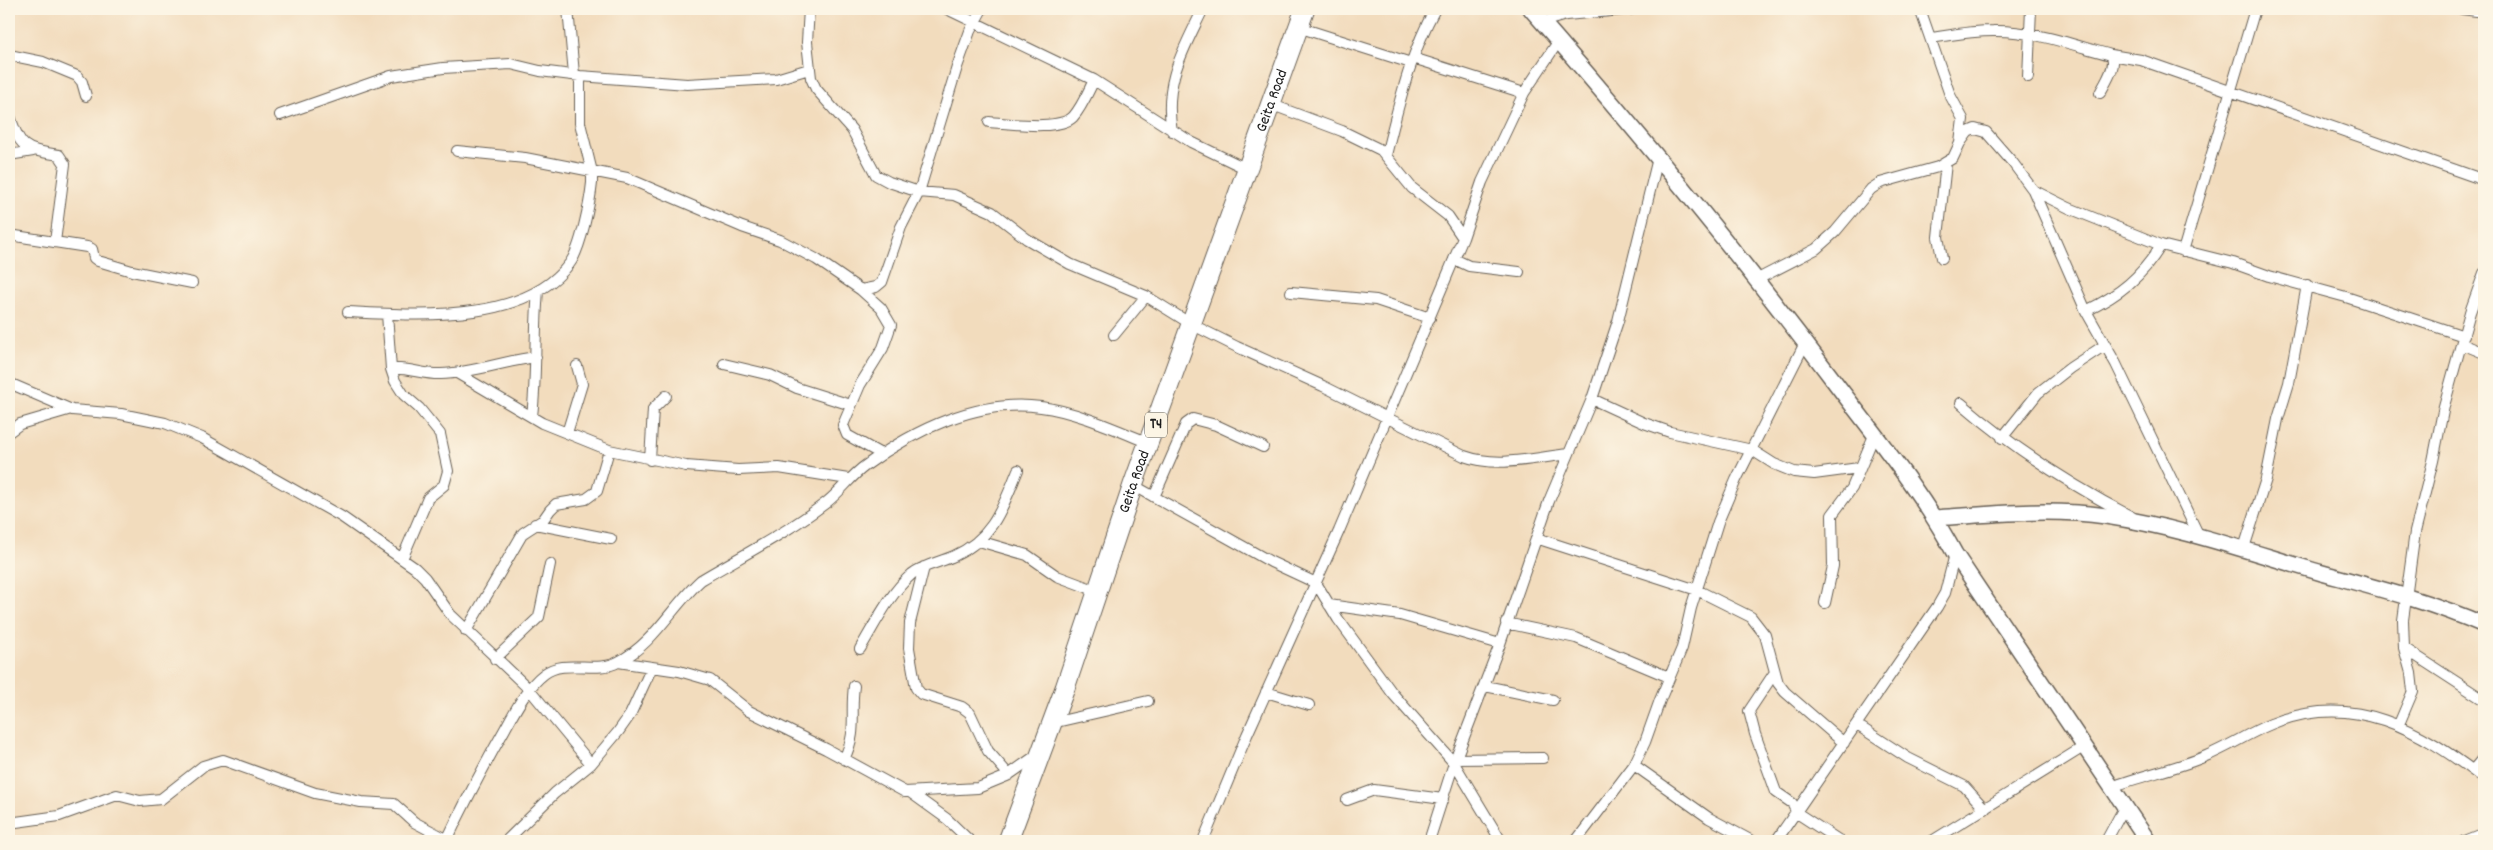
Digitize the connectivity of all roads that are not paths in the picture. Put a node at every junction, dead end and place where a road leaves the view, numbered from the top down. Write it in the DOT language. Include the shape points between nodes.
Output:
graph roads {
  1 [pos="568,9"];
  2 [pos="809,9"];
  3 [pos="947,9"];
  4 [pos="982,9"];
  5 [pos="1203,9"];
  6 [pos="1305,9"];
  7 [pos="1435,9"];
  8 [pos="1531,9"];
  9 [pos="1634,9"];
  10 [pos="1920,9"];
  11 [pos="2031,9"];
  12 [pos="2255,9"];
  13 [pos="2462,9"];
  14 [pos="2484,12"];
  15 [pos="974,22"];
  16 [pos="1542,22"];
  17 [pos="1298,27"];
  18 [pos="2030,35"];
  19 [pos="1931,38"];
  20 [pos="1558,42"];
  21 [pos="9,55"];
  22 [pos="2110,55"];
  23 [pos="1412,61"];
  24 [pos="809,69"];
  25 [pos="577,75"];
  26 [pos="2028,77"];
  27 [pos="1094,80"];
  28 [pos="1524,92"];
  29 [pos="2100,92"];
  30 [pos="2230,92"];
  31 [pos="86,96"];
  32 [pos="1270,104"];
  33 [pos="9,114"];
  34 [pos="280,115"];
  35 [pos="989,122"];
  36 [pos="1172,131"];
  37 [pos="1960,143"];
  38 [pos="33,151"];
  39 [pos="457,151"];
  40 [pos="9,155"];
  41 [pos="1386,155"];
  42 [pos="1658,158"];
  43 [pos="1946,163"];
  44 [pos="1247,170"];
  45 [pos="592,172"];
  46 [pos="2484,180"];
  47 [pos="2033,190"];
  48 [pos="918,192"];
  49 [pos="9,234"];
  50 [pos="1463,238"];
  51 [pos="55,242"];
  52 [pos="2161,245"];
  53 [pos="2183,251"];
  54 [pos="1942,258"];
  55 [pos="1454,259"];
  56 [pos="1519,272"];
  57 [pos="2484,273"];
  58 [pos="1756,280"];
  59 [pos="192,283"];
  60 [pos="2307,285"];
  61 [pos="861,290"];
  62 [pos="538,291"];
  63 [pos="1290,292"];
  64 [pos="1146,296"];
  65 [pos="2086,311"];
  66 [pos="348,312"];
  67 [pos="387,314"];
  68 [pos="1430,318"];
  69 [pos="1191,324"];
  70 [pos="1114,335"];
  71 [pos="2463,340"];
  72 [pos="1805,343"];
  73 [pos="2105,345"];
  74 [pos="2484,353"];
  75 [pos="536,358"];
  76 [pos="724,364"];
  77 [pos="577,366"];
  78 [pos="391,369"];
  79 [pos="457,373"];
  80 [pos="9,383"];
  81 [pos="666,396"];
  82 [pos="1592,400"];
  83 [pos="1961,403"];
  84 [pos="851,405"];
  85 [pos="72,410"];
  86 [pos="532,416"];
  87 [pos="1387,418"];
  88 [pos="9,432"];
  89 [pos="567,433"];
  90 [pos="1875,433"];
  91 [pos="2002,438"];
  92 [pos="1149,443"];
  93 [pos="1262,447"];
  94 [pos="609,450"];
  95 [pos="1752,450"];
  96 [pos="881,454"];
  97 [pos="1568,454"];
  98 [pos="650,460"];
  99 [pos="1858,468"];
  100 [pos="1018,470"];
  101 [pos="848,479"];
  102 [pos="1133,485"];
  103 [pos="1154,497"];
  104 [pos="1936,518"];
  105 [pos="2141,522"];
  106 [pos="535,524"];
  107 [pos="2199,536"];
  108 [pos="1536,538"];
  109 [pos="611,539"];
  110 [pos="979,541"];
  111 [pos="2244,548"];
  112 [pos="1955,554"];
  113 [pos="402,559"];
  114 [pos="550,564"];
  115 [pos="924,567"];
  116 [pos="1316,583"];
  117 [pos="1697,590"];
  118 [pos="1097,591"];
  119 [pos="2406,595"];
  120 [pos="1825,602"];
  121 [pos="1328,605"];
  122 [pos="1506,623"];
  123 [pos="2484,625"];
  124 [pos="466,631"];
  125 [pos="1500,644"];
  126 [pos="2404,648"];
  127 [pos="860,650"];
  128 [pos="495,659"];
  129 [pos="618,662"];
  130 [pos="652,667"];
  131 [pos="1775,672"];
  132 [pos="1669,677"];
  133 [pos="854,686"];
  134 [pos="1485,686"];
  135 [pos="530,690"];
  136 [pos="1266,692"];
  137 [pos="1553,700"];
  138 [pos="2484,700"];
  139 [pos="1148,701"];
  140 [pos="1309,705"];
  141 [pos="1052,723"];
  142 [pos="2399,724"];
  143 [pos="1857,725"];
  144 [pos="1844,743"];
  145 [pos="2085,746"];
  146 [pos="1042,752"];
  147 [pos="2484,757"];
  148 [pos="1543,758"];
  149 [pos="844,759"];
  150 [pos="1454,761"];
  151 [pos="591,764"];
  152 [pos="1634,765"];
  153 [pos="2473,770"];
  154 [pos="1009,775"];
  155 [pos="2484,778"];
  156 [pos="2112,787"];
  157 [pos="911,793"];
  158 [pos="1443,799"];
  159 [pos="1347,800"];
  160 [pos="2125,806"];
  161 [pos="1985,809"];
  162 [pos="1797,813"];
  163 [pos="9,823"];
  164 [pos="2484,833"];
  165 [pos="448,840"];
  166 [pos="1497,840"];
  167 [pos="506,841"];
  168 [pos="970,841"];
  169 [pos="1008,841"];
  170 [pos="1203,841"];
  171 [pos="1429,841"];
  172 [pos="1576,841"];
  173 [pos="1752,841"];
  174 [pos="1776,841"];
  175 [pos="1840,841"];
  176 [pos="1932,841"];
  177 [pos="2106,841"];
  178 [pos="2148,841"];
  179 [pos="2464,841"];
  1 -- 25 [label="street"];
  2 -- 24 [label="street"];
  3 -- 15 [label="street"];
  4 -- 15 [label="street"];
  5 -- 36 [label="street" via="1174,71 1168,107"];
  6 -- 17 [label="highway, Geita Road / T4"];
  7 -- 23 [label="street"];
  8 -- 16 [label="main road"];
  9 -- 16 [label="street" via="1566,15"];
  10 -- 19 [label="street"];
  11 -- 18 [label="street"];
  12 -- 30 [label="street"];
  13 -- 14 [label="street"];
  15 -- 27 [label="street"];
  15 -- 48 [label="street" via="956,67"];
  16 -- 20 [label="main road"];
  17 -- 23 [label="street"];
  17 -- 32 [label="highway, Geita Road / T4"];
  18 -- 19 [label="street" via="1994,31"];
  18 -- 22 [label="street"];
  18 -- 26 [label="street"];
  19 -- 37 [label="street" via="1950,95 1963,119"];
  20 -- 28 [label="street"];
  20 -- 42 [label="main road"];
  21 -- 31 [label="street" via="43,62 77,76"];
  22 -- 29 [label="street" via="2113,66"];
  22 -- 30 [label="street" via="2141,60"];
  23 -- 28 [label="street"];
  23 -- 41 [label="street"];
  24 -- 25 [label="street" via="776,79 687,84"];
  24 -- 48 [label="street" via="816,89 852,130 876,175"];
  25 -- 34 [label="street" via="511,64 443,68 390,76"];
  25 -- 45 [label="street" via="580,122"];
  27 -- 35 [label="street" via="1076,113 1066,122 1043,125"];
  27 -- 36 [label="street"];
  28 -- 50 [label="street" via="1482,182"];
  30 -- 46 [label="street"];
  30 -- 53 [label="street"];
  32 -- 41 [label="street" via="1357,137"];
  32 -- 44 [label="highway, Geita Road / T4"];
  33 -- 38 [label="street" via="15,133"];
  36 -- 44 [label="street"];
  37 -- 43 [label="street" via="1953,158"];
  37 -- 47 [label="street" via="1968,132 1975,129 1986,132"];
  38 -- 40 [label="street"];
  38 -- 51 [label="street" via="59,155 65,164"];
  39 -- 45 [label="street" via="525,158"];
  41 -- 50 [label="street" via="1412,188 1448,216"];
  42 -- 58 [label="main road"];
  42 -- 82 [label="street" via="1618,321"];
  43 -- 54 [label="street" via="1938,237"];
  43 -- 58 [label="street" via="1880,183 1816,249"];
  44 -- 69 [label="highway, Geita Road / T4"];
  45 -- 61 [label="street" via="627,178 780,240 836,271"];
  45 -- 62 [label="street" via="590,202 577,251 561,274"];
  47 -- 52 [label="street"];
  47 -- 65 [label="street"];
  48 -- 61 [label="street" via="900,227 881,284"];
  48 -- 64 [label="street" via="954,195 992,212 1027,239 1070,264"];
  49 -- 51 [label="street"];
  50 -- 55 [label="street"];
  51 -- 59 [label="street" via="87,247 92,249 96,260 132,271"];
  52 -- 53 [label="street"];
  52 -- 65 [label="street" via="2139,277 2125,290"];
  53 -- 60 [label="street"];
  55 -- 56 [label="street" via="1469,266"];
  55 -- 68 [label="street"];
  57 -- 71 [label="street"];
  58 -- 72 [label="main road"];
  60 -- 71 [label="street"];
  60 -- 111 [label="street" via="2289,383 2266,479"];
  61 -- 84 [label="street" via="881,308 891,325 883,348"];
  62 -- 67 [label="street" via="514,301 464,312"];
  62 -- 75 [label="street"];
  63 -- 68 [label="street" via="1376,300"];
  64 -- 69 [label="street"];
  64 -- 70 [label="street"];
  65 -- 73 [label="street"];
  66 -- 67 [label="street"];
  67 -- 78 [label="street"];
  68 -- 87 [label="street"];
  69 -- 87 [label="street"];
  69 -- 92 [label="highway, Geita Road / T4"];
  71 -- 74 [label="street"];
  71 -- 119 [label="street" via="2415,532"];
  72 -- 90 [label="main road"];
  72 -- 95 [label="street"];
  73 -- 91 [label="street" via="2038,393"];
  73 -- 107 [label="street"];
  75 -- 79 [label="street"];
  75 -- 86 [label="street"];
  76 -- 84 [label="street" via="770,375 797,388"];
  77 -- 89 [label="street" via="582,384"];
  78 -- 79 [label="street"];
  78 -- 113 [label="street" via="404,395 440,434 448,470 444,485 428,498"];
  79 -- 86 [label="street"];
  80 -- 85 [label="street"];
  81 -- 98 [label="street" via="653,409"];
  82 -- 95 [label="street" via="1670,432"];
  82 -- 97 [label="street"];
  83 -- 91 [label="street"];
  84 -- 96 [label="street" via="843,425 847,436"];
  85 -- 88 [label="street" via="28,421"];
  85 -- 113 [label="street" via="121,414 165,423 202,438 334,512"];
  86 -- 89 [label="street"];
  87 -- 97 [label="street" via="1479,462"];
  87 -- 116 [label="street"];
  89 -- 94 [label="street"];
  90 -- 99 [label="street"];
  90 -- 104 [label="main road"];
  91 -- 105 [label="street" via="2106,504"];
  92 -- 96 [label="street" via="1054,409 1015,406 954,417"];
  92 -- 102 [label="highway, Geita Road / T4"];
  93 -- 103 [label="street" via="1216,425 1193,420 1186,424"];
  94 -- 98 [label="street"];
  94 -- 106 [label="street" via="597,491 592,496 556,504 543,520"];
  95 -- 99 [label="street" via="1794,472 1814,474"];
  95 -- 117 [label="street" via="1718,522"];
  96 -- 101 [label="street"];
  97 -- 108 [label="street"];
  98 -- 101 [label="street" via="729,469 779,468"];
  99 -- 120 [label="street" via="1852,488 1832,515 1833,566"];
  100 -- 110 [label="street" via="993,526"];
  101 -- 129 [label="street" via="828,501 701,580 648,640"];
  102 -- 103 [label="street"];
  102 -- 118 [label="highway, Geita Road / T4"];
  103 -- 116 [label="street"];
  104 -- 105 [label="main road" via="2038,512"];
  104 -- 112 [label="main road"];
  105 -- 107 [label="main road"];
  106 -- 109 [label="street"];
  106 -- 124 [label="street" via="523,533"];
  107 -- 111 [label="main road"];
  108 -- 117 [label="street"];
  108 -- 122 [label="street"];
  110 -- 115 [label="street" via="960,553"];
  110 -- 118 [label="street" via="1027,555 1057,576"];
  111 -- 119 [label="main road"];
  112 -- 143 [label="street" via="1945,593 1937,607"];
  112 -- 145 [label="main road"];
  113 -- 124 [label="street" via="424,578"];
  114 -- 128 [label="street" via="538,617"];
  115 -- 127 [label="street" via="902,584"];
  115 -- 154 [label="street" via="910,623 909,648 916,688 921,694 962,707 970,714 988,751"];
  116 -- 121 [label="street"];
  116 -- 136 [label="street"];
  117 -- 131 [label="street" via="1744,613 1757,624 1765,636"];
  117 -- 132 [label="street" via="1682,648"];
  118 -- 141 [label="highway, Geita Road / T4"];
  119 -- 123 [label="main road"];
  119 -- 126 [label="street"];
  121 -- 125 [label="street" via="1400,615"];
  121 -- 150 [label="street" via="1393,694"];
  122 -- 125 [label="street"];
  122 -- 132 [label="street" via="1576,638"];
  124 -- 128 [label="street"];
  125 -- 134 [label="street"];
  126 -- 138 [label="street"];
  126 -- 142 [label="street" via="2413,692"];
  128 -- 135 [label="street"];
  129 -- 130 [label="street"];
  129 -- 135 [label="street" via="550,671"];
  130 -- 149 [label="street" via="710,680 749,711"];
  130 -- 151 [label="street" via="630,715"];
  131 -- 144 [label="street" via="1785,692"];
  131 -- 162 [label="street" via="1749,715 1771,782 1779,796 1792,803"];
  132 -- 152 [label="street" via="1646,742"];
  133 -- 149 [label="street" via="854,736"];
  134 -- 137 [label="street"];
  134 -- 150 [label="street"];
  135 -- 151 [label="street"];
  135 -- 165 [label="street" via="473,783"];
  136 -- 140 [label="street"];
  136 -- 170 [label="street"];
  139 -- 141 [label="street"];
  141 -- 146 [label="highway, Geita Road / T4"];
  142 -- 153 [label="street" via="2430,740"];
  142 -- 156 [label="street" via="2359,714 2306,714 2270,725 2190,763"];
  143 -- 144 [label="street"];
  143 -- 161 [label="street" via="1908,758 1964,786"];
  144 -- 162 [label="street"];
  145 -- 156 [label="main road"];
  145 -- 161 [label="street"];
  146 -- 154 [label="street"];
  146 -- 169 [label="highway, Geita Road / T4"];
  147 -- 153 [label="street"];
  148 -- 150 [label="street"];
  149 -- 157 [label="street" via="896,789"];
  150 -- 158 [label="street"];
  150 -- 166 [label="street"];
  151 -- 167 [label="street" via="555,793"];
  152 -- 172 [label="street"];
  152 -- 173 [label="street" via="1709,818"];
  153 -- 155 [label="street"];
  154 -- 157 [label="street" via="978,788"];
  156 -- 160 [label="main road"];
  157 -- 168 [label="street" via="947,819"];
  158 -- 159 [label="street" via="1374,790"];
  158 -- 171 [label="street"];
  160 -- 177 [label="street"];
  160 -- 178 [label="main road"];
  161 -- 176 [label="street"];
  162 -- 174 [label="street"];
  162 -- 175 [label="street"];
  163 -- 165 [label="street" via="59,816 117,795 140,801 161,799 203,766 223,760 315,793 361,802 394,804 414,822"];
  164 -- 179 [label="street"];
}
